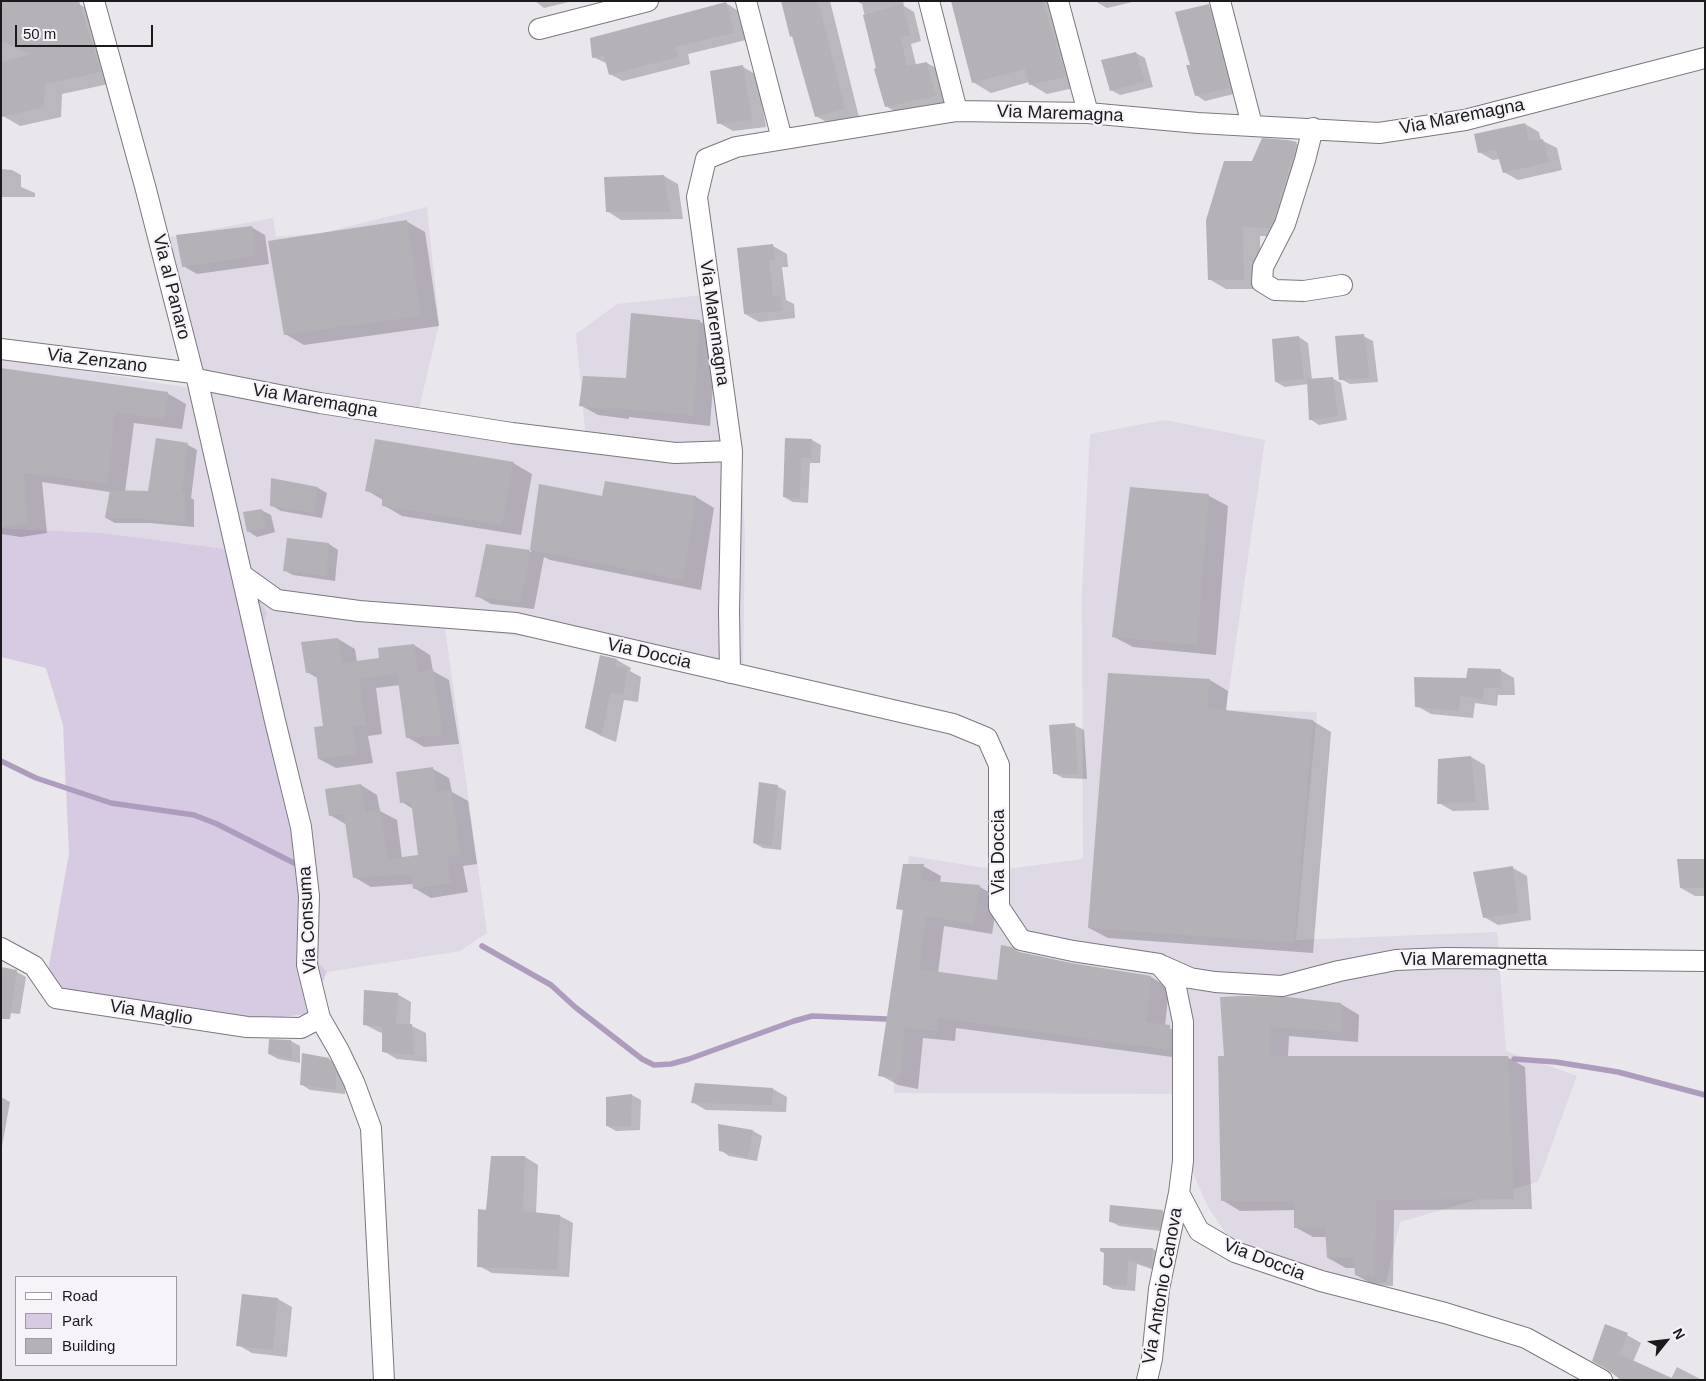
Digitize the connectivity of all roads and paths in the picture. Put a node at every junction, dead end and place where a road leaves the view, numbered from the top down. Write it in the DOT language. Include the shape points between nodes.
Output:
graph roads {
  1 [pos="94,1"];
  2 [pos="648,1"];
  3 [pos="746,1"];
  4 [pos="929,1"];
  5 [pos="1058,1"];
  6 [pos="1220,1"];
  7 [pos="539,29"];
  8 [pos="1705,58"];
  9 [pos="957,111"];
  10 [pos="1088,113"];
  11 [pos="1252,125"];
  12 [pos="1313,128"];
  13 [pos="782,139"];
  14 [pos="1342,284"];
  15 [pos="1,349"];
  16 [pos="195,376"];
  17 [pos="732,451"];
  18 [pos="242,575"];
  19 [pos="730,674"];
  20 [pos="1,948"];
  21 [pos="1705,961"];
  22 [pos="1159,964"];
  23 [pos="320,1018"];
  24 [pos="1180,1193"];
  25 [pos="384,1380"];
  26 [pos="1146,1380"];
  27 [pos="1602,1380"];
  1 -- 16 [label="street, Via al Panaro"];
  2 -- 7 [label="street"];
  3 -- 13 [label="street"];
  4 -- 9 [label="street"];
  5 -- 10 [label="street"];
  6 -- 11 [label="street"];
  8 -- 12 [label="street, Via Maremagna" via="1465,120 1379,133"];
  9 -- 10 [label="street, Via Maremagna"];
  9 -- 13 [label="street, Via Maremagna"];
  10 -- 11 [label="street, Via Maremagna"];
  11 -- 12 [label="street, Via Maremagna"];
  12 -- 14 [label="street" via="1285,224 1263,267 1262,282 1275,290 1304,291"];
  13 -- 17 [label="street, Via Maremagna" via="736,147 706,159 697,196"];
  15 -- 16 [label="street, Via Zenzano"];
  16 -- 17 [label="street, Via Maremagna" via="320,403 512,433 675,453"];
  16 -- 18 [label="street, Via al Panaro"];
  17 -- 19 [label="street, Via Maremagna"];
  18 -- 19 [label="street, Via Doccia" via="277,600 360,611 516,622"];
  18 -- 23 [label="street, Via Consuma" via="301,827 308,896 307,965"];
  19 -- 22 [label="street, Via Doccia" via="953,724 987,738 999,765 999,907 1020,940"];
  20 -- 23 [label="street, Via Maglio" via="34,966 56,998 247,1027 301,1028"];
  21 -- 22 [label="street, Via Maremagnetta" via="1396,960 1282,986 1190,978"];
  22 -- 24 [label="street" via="1175,983 1183,1022 1184,1161"];
  23 -- 25 [label="street, Via Consuma" via="354,1082 371,1128"];
  24 -- 26 [label="street, Via Antonio Canova" via="1159,1289 1152,1360"];
  24 -- 27 [label="street, Via Doccia" via="1199,1231 1235,1252 1321,1281 1526,1338"];
}
